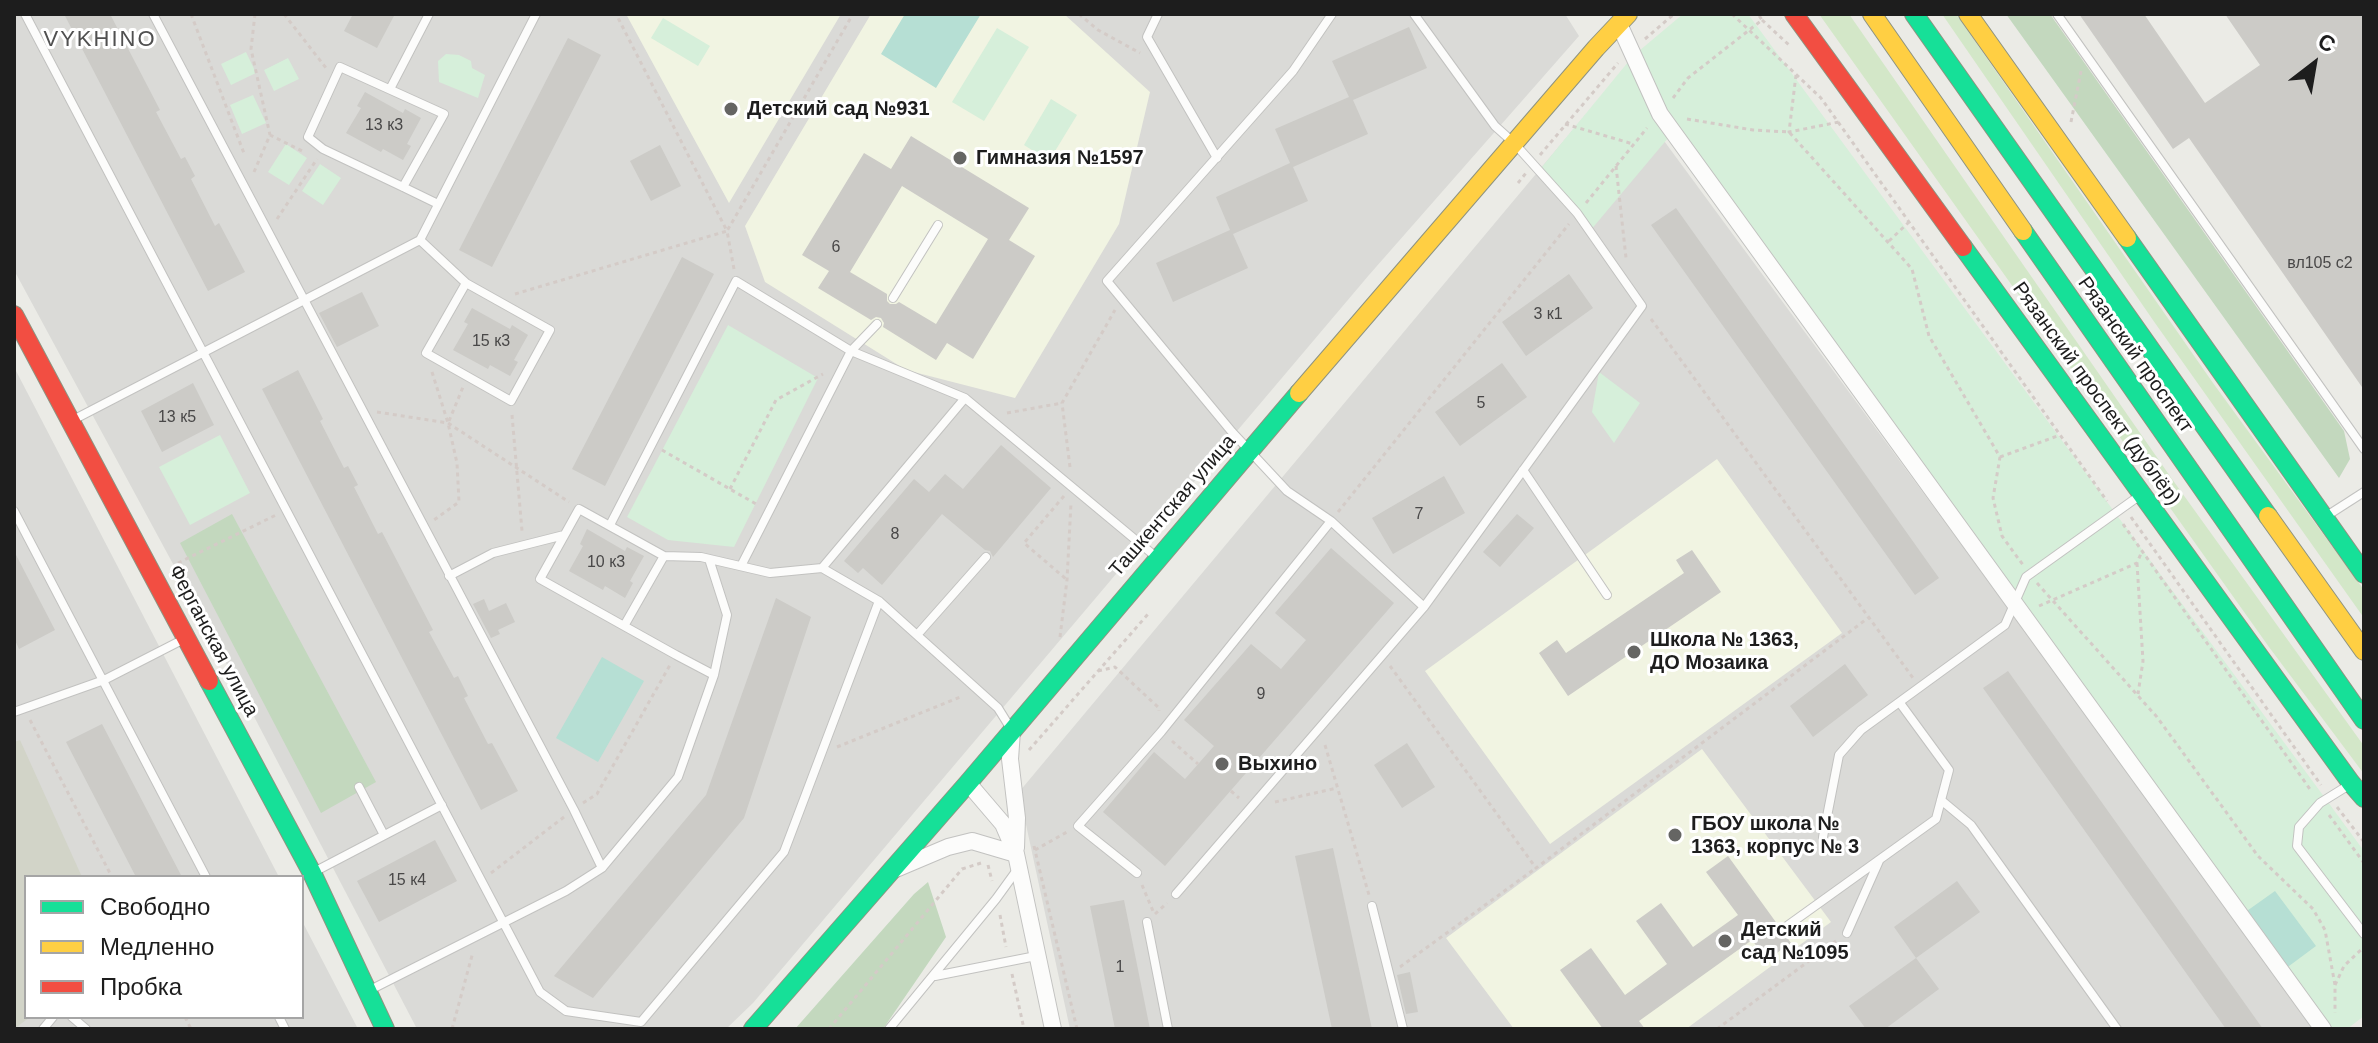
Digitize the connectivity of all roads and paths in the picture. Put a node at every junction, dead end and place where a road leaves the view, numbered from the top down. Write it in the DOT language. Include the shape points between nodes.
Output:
graph roads {
  1 [pos="25,14"];
  2 [pos="153,14"];
  3 [pos="191,14"];
  4 [pos="255,14"];
  5 [pos="284,14"];
  6 [pos="429,14"];
  7 [pos="536,14"];
  8 [pos="616,14"];
  9 [pos="853,14"];
  10 [pos="1079,14"];
  11 [pos="1158,14"];
  12 [pos="1332,14"];
  13 [pos="1414,14"];
  14 [pos="1674,14"];
  15 [pos="1732,14"];
  16 [pos="1758,14"];
  17 [pos="1794,14"];
  18 [pos="1872,14"];
  19 [pos="1914,14"];
  20 [pos="2057,14"];
  21 [pos="1620,17"];
  22 [pos="1973,17"];
  23 [pos="1747,30"];
  24 [pos="1632,50"];
  25 [pos="2084,52"];
  26 [pos="1164,66"];
  27 [pos="1796,75"];
  28 [pos="334,78"];
  29 [pos="390,89"];
  30 [pos="1660,114"];
  31 [pos="1839,122"];
  32 [pos="2071,122"];
  33 [pos="1565,124"];
  34 [pos="1789,132"];
  35 [pos="270,135"];
  36 [pos="1514,143"];
  37 [pos="1633,144"];
  38 [pos="323,149"];
  39 [pos="306,153"];
  40 [pos="1217,158"];
  41 [pos="1533,164"];
  42 [pos="1616,166"];
  43 [pos="1518,183"];
  44 [pos="403,187"];
  45 [pos="438,204"];
  46 [pos="1577,213"];
  47 [pos="1909,222"];
  48 [pos="938,225"];
  49 [pos="727,231"];
  50 [pos="268,233"];
  51 [pos="420,240"];
  52 [pos="1889,242"];
  53 [pos="736,281"];
  54 [pos="466,283"];
  55 [pos="1628,284"];
  56 [pos="893,298"];
  57 [pos="1122,299"];
  58 [pos="303,300"];
  59 [pos="496,300"];
  60 [pos="1642,306"];
  61 [pos="14,315"];
  62 [pos="877,324"];
  63 [pos="851,351"];
  64 [pos="203,352"];
  65 [pos="426,353"];
  66 [pos="468,377"];
  67 [pos="818,378"];
  68 [pos="965,398"];
  69 [pos="511,401"];
  70 [pos="1062,403"];
  71 [pos="361,410"];
  72 [pos="987,417"];
  73 [pos="70,421"];
  74 [pos="448,423"];
  75 [pos="2060,435"];
  76 [pos="652,444"];
  77 [pos="2364,449"];
  78 [pos="1250,450"];
  79 [pos="2000,457"];
  80 [pos="516,467"];
  81 [pos="1523,470"];
  82 [pos="1072,487"];
  83 [pos="730,489"];
  84 [pos="2364,492"];
  85 [pos="2142,494"];
  86 [pos="579,509"];
  87 [pos="286,510"];
  88 [pos="768,510"];
  89 [pos="14,511"];
  90 [pos="2115,513"];
  91 [pos="2324,518"];
  92 [pos="1331,521"];
  93 [pos="610,525"];
  94 [pos="423,527"];
  95 [pos="564,535"];
  96 [pos="523,546"];
  97 [pos="2142,551"];
  98 [pos="664,556"];
  99 [pos="986,557"];
  100 [pos="1158,558"];
  101 [pos="709,559"];
  102 [pos="178,563"];
  103 [pos="2137,563"];
  104 [pos="741,566"];
  105 [pos="822,568"];
  106 [pos="2030,574"];
  107 [pos="2364,574"];
  108 [pos="449,576"];
  109 [pos="1067,580"];
  110 [pos="1607,595"];
  111 [pos="2052,599"];
  112 [pos="879,601"];
  113 [pos="1424,607"];
  114 [pos="2018,610"];
  115 [pos="1149,613"];
  116 [pos="1868,618"];
  117 [pos="624,626"];
  118 [pos="917,635"];
  119 [pos="1060,637"];
  120 [pos="187,638"];
  121 [pos="2364,651"];
  122 [pos="676,655"];
  123 [pos="1382,655"];
  124 [pos="1098,671"];
  125 [pos="714,675"];
  126 [pos="104,680"];
  127 [pos="1920,688"];
  128 [pos="978,690"];
  129 [pos="2138,694"];
  130 [pos="1900,703"];
  131 [pos="25,710"];
  132 [pos="14,712"];
  133 [pos="2364,720"];
  134 [pos="1320,728"];
  135 [pos="1012,731"];
  136 [pos="1161,732"];
  137 [pos="821,754"];
  138 [pos="1026,756"];
  139 [pos="1198,764"];
  140 [pos="968,783"];
  141 [pos="359,787"];
  142 [pos="1337,788"];
  143 [pos="2358,790"];
  144 [pos="1941,800"];
  145 [pos="2320,803"];
  146 [pos="442,805"];
  147 [pos="1250,808"];
  148 [pos="574,810"];
  149 [pos="1078,826"];
  150 [pos="384,835"];
  151 [pos="1032,836"];
  152 [pos="1823,837"];
  153 [pos="1035,850"];
  154 [pos="1880,860"];
  155 [pos="1017,862"];
  156 [pos="2364,863"];
  157 [pos="602,868"];
  158 [pos="1536,868"];
  159 [pos="962,869"];
  160 [pos="890,872"];
  161 [pos="312,873"];
  162 [pos="1137,873"];
  163 [pos="111,875"];
  164 [pos="205,875"];
  165 [pos="482,881"];
  166 [pos="1176,894"];
  167 [pos="1372,906"];
  168 [pos="504,922"];
  169 [pos="1147,922"];
  170 [pos="1787,926"];
  171 [pos="1847,933"];
  172 [pos="2364,934"];
  173 [pos="478,935"];
  174 [pos="2364,947"];
  175 [pos="1036,956"];
  176 [pos="1010,961"];
  177 [pos="1389,974"];
  178 [pos="934,976"];
  179 [pos="2335,985"];
  180 [pos="369,991"];
  181 [pos="2328,1024"];
  182 [pos="385,1029"];
  183 [pos="395,1029"];
  184 [pos="452,1029"];
  185 [pos="753,1029"];
  186 [pos="829,1029"];
  187 [pos="889,1029"];
  188 [pos="1024,1029"];
  189 [pos="1053,1029"];
  190 [pos="1077,1029"];
  191 [pos="1168,1029"];
  192 [pos="1403,1029"];
  193 [pos="1717,1029"];
  194 [pos="2117,1029"];
  1 -- 64 [label="lane"];
  2 -- 50 [label="lane"];
  3 -- 35 [label="path" via="252,175"];
  4 -- 35 [label="path" via="251,49"];
  5 -- 28 [label="path"];
  6 -- 29 [label="lane"];
  7 -- 45 [label="lane"];
  8 -- 49 [label="path"];
  9 -- 49 [label="path"];
  10 -- 26 [label="path"];
  11 -- 26 [label="lane" via="1147,37"];
  12 -- 40 [label="lane" via="1293,71"];
  13 -- 36 [label="lane" via="1495,126"];
  14 -- 24 [label="path"];
  15 -- 23 [label="path"];
  16 -- 23 [label="path" via="1762,20"];
  17 -- 85 [label="main road, Рязанский проспект (дублёр)"];
  18 -- 133 [label="main road, Рязанский проспект"];
  19 -- 121 [label="main road, Рязанский проспект"];
  20 -- 25 [label="lane"];
  21 -- 24 [label="street"];
  21 -- 36 [label="main road, Ташкентская улица"];
  22 -- 91 [label="main road"];
  23 -- 27 [label="path"];
  23 -- 30 [label="path" via="1688,78"];
  24 -- 30 [label="street"];
  24 -- 33 [label="path"];
  25 -- 32 [label="path"];
  25 -- 77 [label="lane"];
  26 -- 40 [label="lane"];
  27 -- 31 [label="path"];
  27 -- 34 [label="path"];
  28 -- 29 [label="lane" via="340,67"];
  28 -- 38 [label="lane" via="308,137"];
  29 -- 44 [label="lane" via="444,114"];
  30 -- 34 [label="path"];
  30 -- 37 [label="path"];
  30 -- 114 [label="street"];
  31 -- 34 [label="path"];
  31 -- 47 [label="path"];
  33 -- 37 [label="path"];
  33 -- 41 [label="path"];
  34 -- 52 [label="path"];
  35 -- 39 [label="path"];
  36 -- 41 [label="lane"];
  36 -- 78 [label="main road, Ташкентская улица"];
  37 -- 42 [label="path"];
  38 -- 44 [label="lane"];
  38 -- 50 [label="path"];
  40 -- 57 [label="lane" via="1107,281"];
  41 -- 43 [label="path"];
  41 -- 46 [label="lane"];
  42 -- 46 [label="path"];
  42 -- 55 [label="path"];
  44 -- 45 [label="lane"];
  45 -- 51 [label="lane"];
  46 -- 55 [label="lane"];
  46 -- 92 [label="path"];
  47 -- 52 [label="path"];
  47 -- 75 [label="path"];
  48 -- 56 [label="lane"];
  49 -- 53 [label="path"];
  49 -- 59 [label="path"];
  50 -- 58 [label="lane"];
  51 -- 54 [label="lane"];
  51 -- 58 [label="lane"];
  52 -- 79 [label="path" via="1912,269 1929,336"];
  53 -- 63 [label="lane"];
  53 -- 76 [label="lane"];
  54 -- 59 [label="lane"];
  54 -- 65 [label="lane"];
  55 -- 60 [label="lane"];
  57 -- 70 [label="path"];
  57 -- 78 [label="lane"];
  58 -- 64 [label="lane"];
  58 -- 71 [label="lane"];
  59 -- 69 [label="lane" via="550,330"];
  60 -- 81 [label="lane"];
  60 -- 116 [label="path"];
  61 -- 73 [label="main road, Ферганская улица"];
  62 -- 63 [label="lane"];
  63 -- 68 [label="lane"];
  63 -- 88 [label="lane"];
  64 -- 73 [label="lane"];
  64 -- 87 [label="lane"];
  65 -- 66 [label="lane"];
  65 -- 74 [label="path"];
  66 -- 69 [label="lane"];
  66 -- 74 [label="path"];
  67 -- 83 [label="path" via="776,400"];
  68 -- 72 [label="lane"];
  68 -- 105 [label="lane"];
  69 -- 80 [label="path"];
  70 -- 72 [label="path"];
  70 -- 82 [label="path"];
  71 -- 74 [label="path"];
  71 -- 94 [label="lane"];
  72 -- 82 [label="lane"];
  73 -- 120 [label="main road, Ферганская улица"];
  74 -- 80 [label="path"];
  74 -- 94 [label="path" via="459,502"];
  75 -- 79 [label="path"];
  75 -- 90 [label="path"];
  76 -- 83 [label="path"];
  76 -- 93 [label="lane"];
  78 -- 92 [label="lane" via="1287,491"];
  78 -- 100 [label="main road, Ташкентская улица"];
  79 -- 106 [label="path" via="1993,498 2002,536"];
  80 -- 86 [label="path"];
  80 -- 96 [label="path"];
  81 -- 110 [label="lane"];
  81 -- 113 [label="lane"];
  82 -- 100 [label="lane"];
  82 -- 109 [label="path"];
  82 -- 109 [label="path" via="1024,543"];
  83 -- 88 [label="path"];
  84 -- 91 [label="lane"];
  85 -- 90 [label="lane"];
  85 -- 143 [label="main road, Рязанский проспект (дублёр)"];
  86 -- 93 [label="lane"];
  86 -- 95 [label="lane"];
  87 -- 102 [label="path"];
  87 -- 146 [label="lane"];
  88 -- 104 [label="lane"];
  89 -- 126 [label="lane"];
  90 -- 97 [label="path"];
  90 -- 106 [label="lane"];
  91 -- 107 [label="main road"];
  92 -- 113 [label="lane"];
  92 -- 136 [label="lane"];
  93 -- 98 [label="lane"];
  94 -- 108 [label="lane"];
  95 -- 96 [label="lane"];
  95 -- 117 [label="lane" via="540,579"];
  96 -- 108 [label="lane" via="493,553"];
  97 -- 103 [label="path"];
  97 -- 145 [label="path"];
  98 -- 101 [label="lane"];
  98 -- 117 [label="lane"];
  99 -- 118 [label="lane"];
  100 -- 135 [label="main road, Ташкентская улица"];
  101 -- 104 [label="lane"];
  101 -- 125 [label="lane" via="727,615"];
  103 -- 111 [label="path"];
  103 -- 129 [label="path" via="2143,661"];
  104 -- 105 [label="lane" via="770,573"];
  105 -- 112 [label="lane"];
  106 -- 111 [label="path"];
  106 -- 114 [label="lane"];
  108 -- 148 [label="lane"];
  109 -- 119 [label="path"];
  111 -- 114 [label="path"];
  111 -- 129 [label="path"];
  112 -- 118 [label="lane"];
  112 -- 137 [label="lane"];
  113 -- 123 [label="lane"];
  114 -- 127 [label="lane"];
  114 -- 181 [label="street"];
  115 -- 124 [label="path"];
  116 -- 127 [label="path"];
  116 -- 158 [label="path"];
  117 -- 122 [label="lane"];
  118 -- 128 [label="lane"];
  120 -- 126 [label="lane"];
  120 -- 161 [label="main road, Ферганская улица"];
  122 -- 125 [label="lane"];
  122 -- 148 [label="path" via="597,794"];
  123 -- 134 [label="lane"];
  123 -- 158 [label="path"];
  124 -- 136 [label="path" via="1115,667 1159,708"];
  124 -- 138 [label="path"];
  125 -- 157 [label="lane" via="678,777"];
  126 -- 131 [label="lane"];
  126 -- 164 [label="lane"];
  127 -- 130 [label="lane"];
  128 -- 135 [label="lane"];
  128 -- 137 [label="path"];
  129 -- 179 [label="path" via="2258,856 2313,909 2325,930"];
  130 -- 144 [label="lane" via="1949,770"];
  130 -- 152 [label="lane" via="1861,730 1839,755"];
  131 -- 132 [label="lane"];
  131 -- 163 [label="path"];
  134 -- 142 [label="path"];
  134 -- 147 [label="lane"];
  135 -- 140 [label="main road, Ташкентская улица"];
  135 -- 155 [label="street"];
  136 -- 139 [label="path"];
  136 -- 149 [label="lane"];
  137 -- 168 [label="lane" via="784,852 641,1022 566,1011 540,992"];
  140 -- 155 [label="street" via="1003,824"];
  140 -- 160 [label="main road, Ташкентская улица"];
  141 -- 150 [label="lane"];
  142 -- 147 [label="path"];
  142 -- 167 [label="path"];
  143 -- 145 [label="lane"];
  144 -- 154 [label="lane" via="1936,819"];
  144 -- 194 [label="lane" via="1971,825"];
  145 -- 156 [label="path"];
  145 -- 172 [label="lane" via="2299,827 2297,846"];
  146 -- 150 [label="lane"];
  146 -- 165 [label="lane"];
  147 -- 166 [label="lane"];
  148 -- 157 [label="lane"];
  148 -- 165 [label="path"];
  149 -- 153 [label="path"];
  149 -- 162 [label="lane"];
  150 -- 161 [label="lane"];
  151 -- 153 [label="path"];
  153 -- 190 [label="path"];
  154 -- 170 [label="lane"];
  154 -- 171 [label="lane"];
  155 -- 160 [label="street" via="972,841"];
  155 -- 175 [label="street"];
  155 -- 178 [label="lane" via="996,899"];
  157 -- 168 [label="lane"];
  158 -- 177 [label="path"];
  159 -- 186 [label="path"];
  160 -- 185 [label="main road, Ташкентская улица"];
  161 -- 180 [label="main road, Ферганская улица"];
  162 -- 166 [label="path" via="1154,915"];
  165 -- 168 [label="lane"];
  167 -- 177 [label="lane"];
  168 -- 173 [label="lane"];
  169 -- 191 [label="lane"];
  171 -- 193 [label="path"];
  173 -- 180 [label="lane"];
  173 -- 184 [label="path"];
  174 -- 179 [label="path" via="2344,966"];
  175 -- 176 [label="lane"];
  175 -- 189 [label="street"];
  176 -- 178 [label="lane"];
  176 -- 188 [label="path"];
  177 -- 192 [label="lane"];
  178 -- 187 [label="lane"];
  179 -- 181 [label="path" via="2336,1010"];
  180 -- 182 [label="main road, Ферганская улица"];
  180 -- 183 [label="main road, Ферганская улица"];
}
